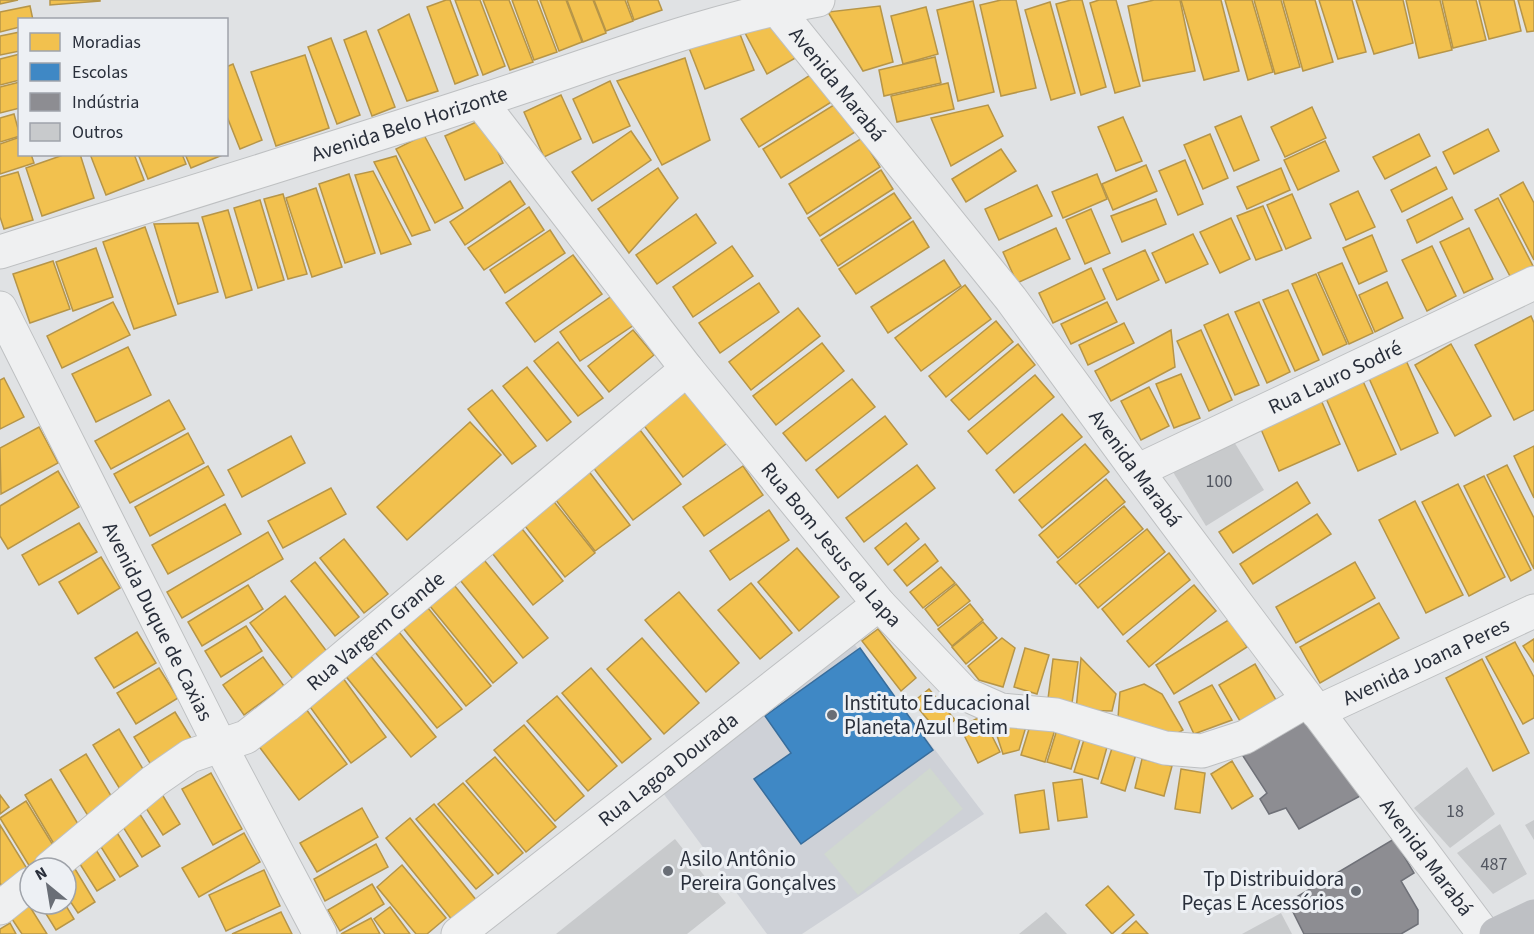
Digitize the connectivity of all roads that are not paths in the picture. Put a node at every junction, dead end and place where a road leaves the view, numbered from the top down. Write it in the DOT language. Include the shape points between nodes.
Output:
graph roads {
  1 [pos="818,0"];
  2 [pos="776,8"];
  3 [pos="480,101"];
  4 [pos="0,252"];
  5 [pos="1534,283"];
  6 [pos="0,308"];
  7 [pos="687,369"];
  8 [pos="1137,471"];
  9 [pos="879,604"];
  10 [pos="1534,611"];
  11 [pos="1312,706"];
  12 [pos="221,747"];
  13 [pos="64,856"];
  14 [pos="18,894"];
  15 [pos="0,908"];
  16 [pos="1534,916"];
  17 [pos="320,934"];
  18 [pos="458,934"];
  19 [pos="1484,934"];
  20 [pos="1496,934"];
  1 -- 2 [label="street, Avenida Belo Horizonte"];
  2 -- 3 [label="street, Avenida Belo Horizonte" via="714,24"];
  2 -- 8 [label="street, Avenida Marabá" via="1011,299"];
  3 -- 4 [label="street, Avenida Belo Horizonte"];
  3 -- 7 [label="street, Rua Bom Jesus da Lapa"];
  5 -- 8 [label="street, Rua Lauro Sodré"];
  6 -- 12 [label="street, Avenida Duque de Caxias"];
  7 -- 9 [label="street, Rua Bom Jesus da Lapa"];
  7 -- 12 [label="street, Rua Vargem Grande" via="286,706 246,737"];
  8 -- 11 [label="street, Avenida Marabá"];
  9 -- 11 [label="street, Rua Bom Jesus da Lapa" via="965,694 1001,710 1056,715 1165,748 1202,752"];
  9 -- 18 [label="street, Rua Lagoa Dourada"];
  10 -- 11 [label="street, Avenida Joana Peres"];
  11 -- 19 [label="street, Avenida Marabá"];
  12 -- 13 [label="street, Rua Vargem Grande" via="190,756 154,781"];
  12 -- 17 [label="street, Avenida Duque de Caxias"];
  14 -- 15 [label="street"];
  16 -- 20 [label="main road"];
}
